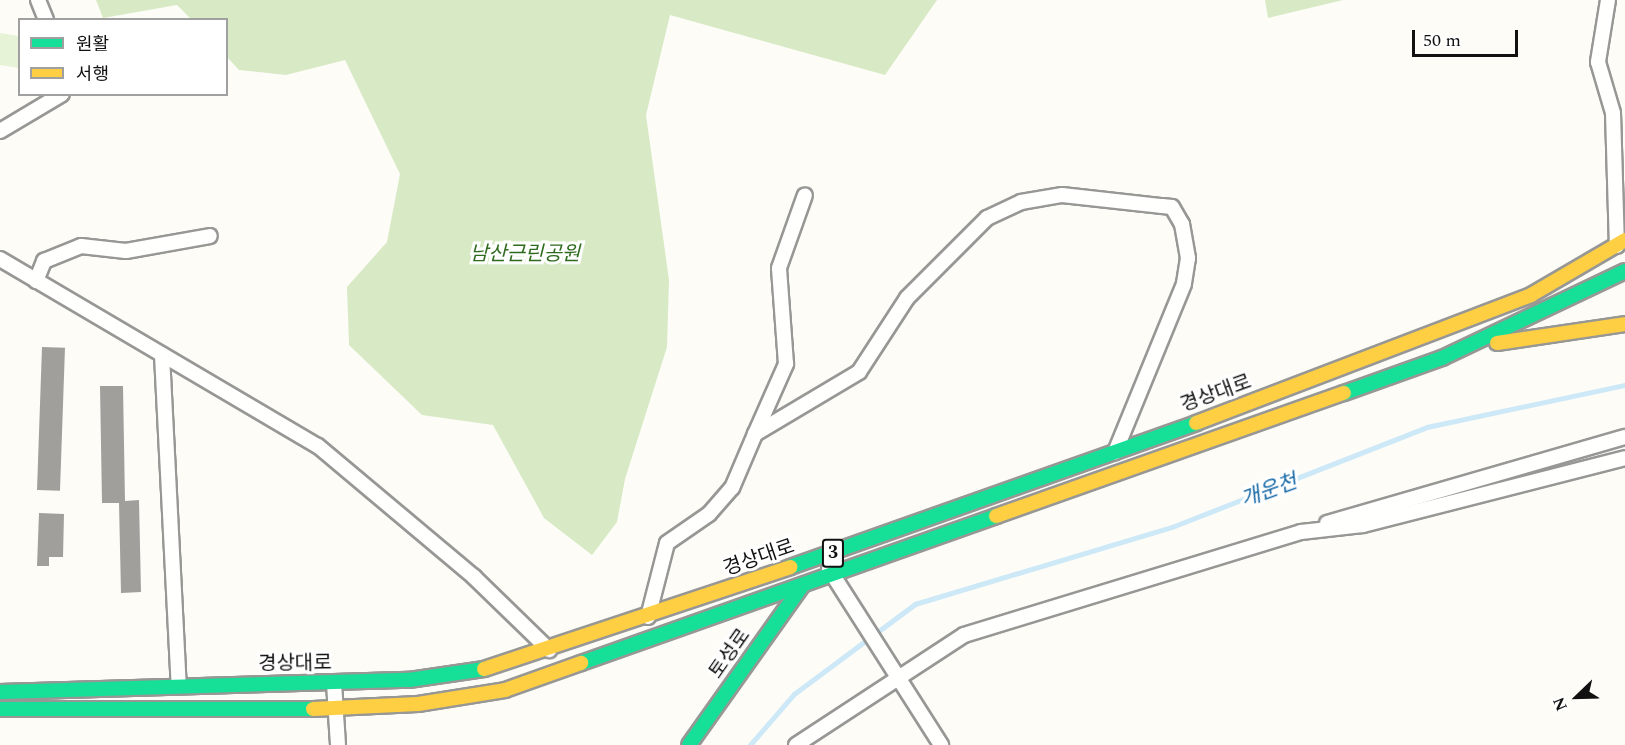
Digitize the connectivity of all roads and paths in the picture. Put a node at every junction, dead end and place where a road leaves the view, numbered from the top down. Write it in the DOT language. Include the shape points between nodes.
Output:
graph roads {
  1 [pos="38,0"];
  2 [pos="1608,0"];
  3 [pos="45,18"];
  4 [pos="59,96"];
  5 [pos="0,131"];
  6 [pos="805,195"];
  7 [pos="210,236"];
  8 [pos="1621,243"];
  9 [pos="0,259"];
  10 [pos="1625,261"];
  11 [pos="1625,271"];
  12 [pos="36,281"];
  13 [pos="1625,324"];
  14 [pos="1472,346"];
  15 [pos="162,355"];
  16 [pos="755,434"];
  17 [pos="1625,437"];
  18 [pos="1115,452"];
  19 [pos="1625,458"];
  20 [pos="1300,531"];
  21 [pos="823,556"];
  22 [pos="833,577"];
  23 [pos="802,586"];
  24 [pos="648,617"];
  25 [pos="549,650"];
  26 [pos="891,672"];
  27 [pos="334,683"];
  28 [pos="179,686"];
  29 [pos="0,692"];
  30 [pos="339,709"];
  31 [pos="0,710"];
  32 [pos="339,745"];
  33 [pos="688,745"];
  34 [pos="796,745"];
  35 [pos="941,745"];
  1 -- 3 [label="street"];
  2 -- 8 [label="street" via="1598,62 1613,113"];
  4 -- 5 [label="street"];
  6 -- 16 [label="street" via="778,268 786,364"];
  7 -- 12 [label="street" via="126,251 81,246 44,261"];
  8 -- 10 [label="main road"];
  8 -- 18 [label="main road, 경상대로 / 3" via="1532,295 1440,333"];
  9 -- 12 [label="street"];
  11 -- 14 [label="main road, 경상대로 / 3"];
  12 -- 15 [label="street"];
  13 -- 14 [label="main road"];
  14 -- 22 [label="main road, 경상대로 / 3"];
  15 -- 25 [label="street" via="318,446 363,480"];
  15 -- 28 [label="street"];
  16 -- 18 [label="street" via="860,372 907,298 987,218 1021,202 1062,195 1172,207 1185,233 1184,284"];
  16 -- 24 [label="street" via="732,488 709,514 667,543"];
  17 -- 20 [label="street"];
  18 -- 21 [label="main road, 경상대로 / 3"];
  19 -- 20 [label="street" via="1363,525"];
  20 -- 26 [label="street" via="964,635"];
  21 -- 22 [label="street"];
  21 -- 24 [label="main road, 경상대로 / 3"];
  22 -- 23 [label="main road, 경상대로 / 3"];
  22 -- 26 [label="street"];
  23 -- 30 [label="main road, 경상대로 / 3" via="505,690 418,704"];
  23 -- 33 [label="main road, 토성로"];
  24 -- 25 [label="main road, 경상대로 / 3"];
  25 -- 27 [label="main road, 경상대로 / 3" via="464,674"];
  26 -- 34 [label="street"];
  26 -- 35 [label="street"];
  27 -- 28 [label="main road, 경상대로 / 3"];
  27 -- 30 [label="street"];
  28 -- 29 [label="main road, 경상대로 / 3"];
  30 -- 31 [label="main road, 경상대로 / 3"];
  30 -- 32 [label="street"];
}
